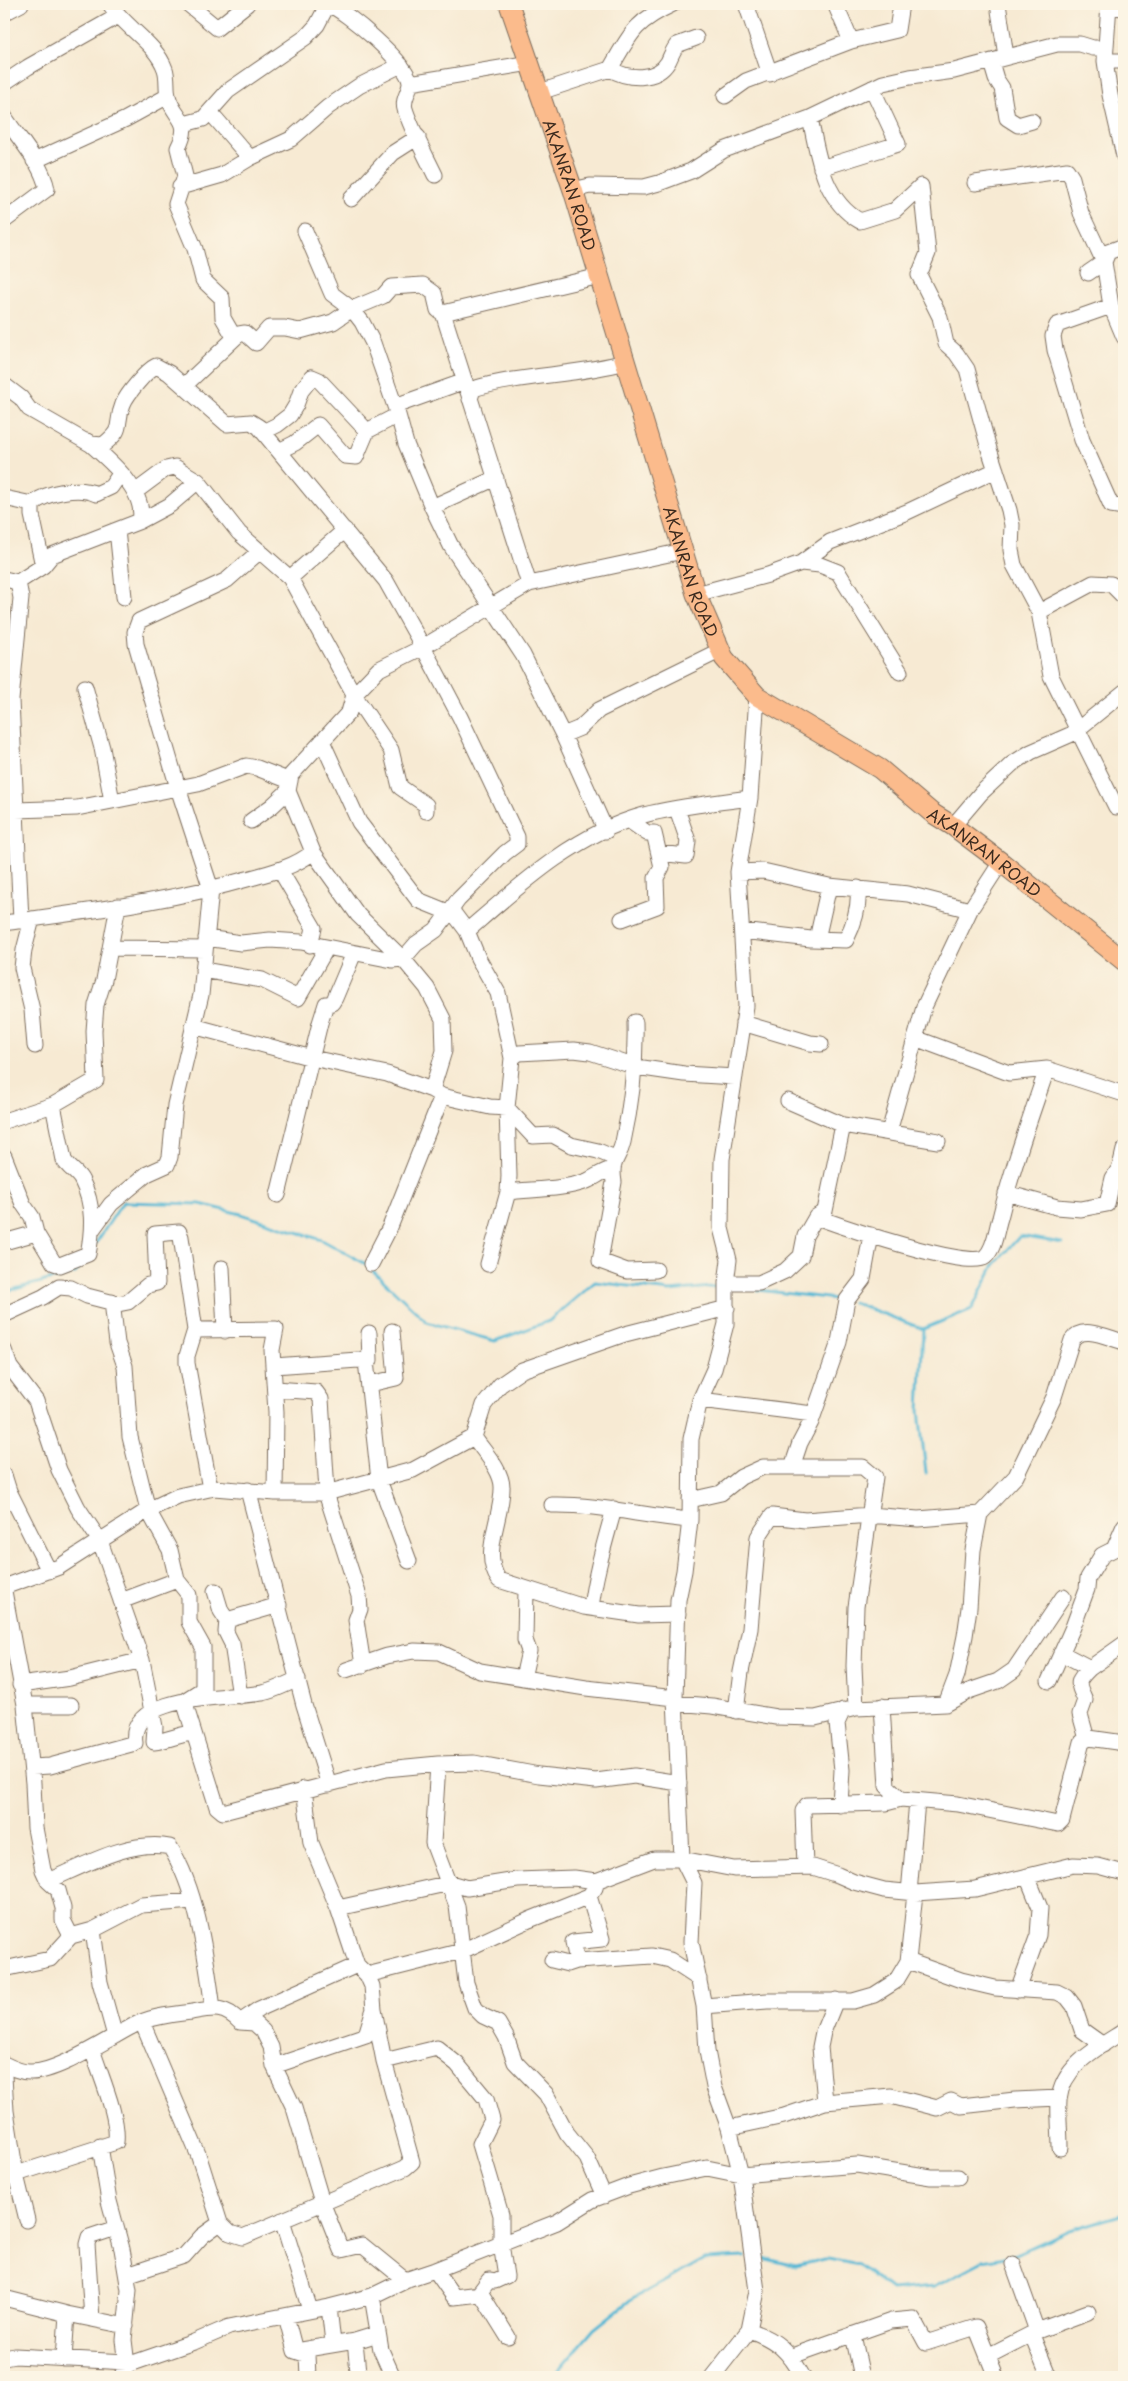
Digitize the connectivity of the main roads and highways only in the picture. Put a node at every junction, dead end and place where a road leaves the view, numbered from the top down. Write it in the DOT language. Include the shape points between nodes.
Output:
graph roads {
  1 [pos="509,4"];
  2 [pos="1122,957"];
  1 -- 2 [label="main road, AKANRAN ROAD" via="573,190 696,594 724,658 757,696 880,769 932,813 1001,862"];
}
